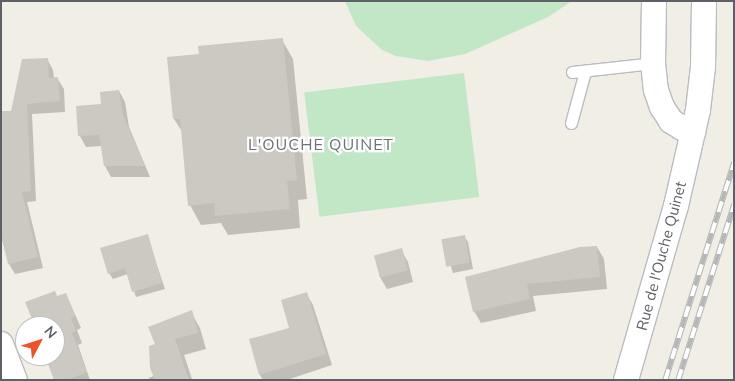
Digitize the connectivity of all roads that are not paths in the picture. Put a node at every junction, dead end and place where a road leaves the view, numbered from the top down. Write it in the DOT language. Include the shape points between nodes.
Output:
graph roads {
  1 [pos="654,1"];
  2 [pos="704,1"];
  3 [pos="653,63"];
  4 [pos="585,71"];
  5 [pos="572,72"];
  6 [pos="571,123"];
  7 [pos="693,132"];
  8 [pos="1,344"];
  9 [pos="15,380"];
  10 [pos="626,380"];
  1 -- 3 [label="street"];
  2 -- 7 [label="street, Rue de l'Ouche Quinet" via="703,67"];
  3 -- 4 [label="lane"];
  3 -- 7 [label="street" via="662,107 671,121"];
  4 -- 5 [label="lane"];
  4 -- 6 [label="lane"];
  7 -- 10 [label="street, Rue de l'Ouche Quinet" via="676,206"];
  8 -- 9 [label="street"];
}
